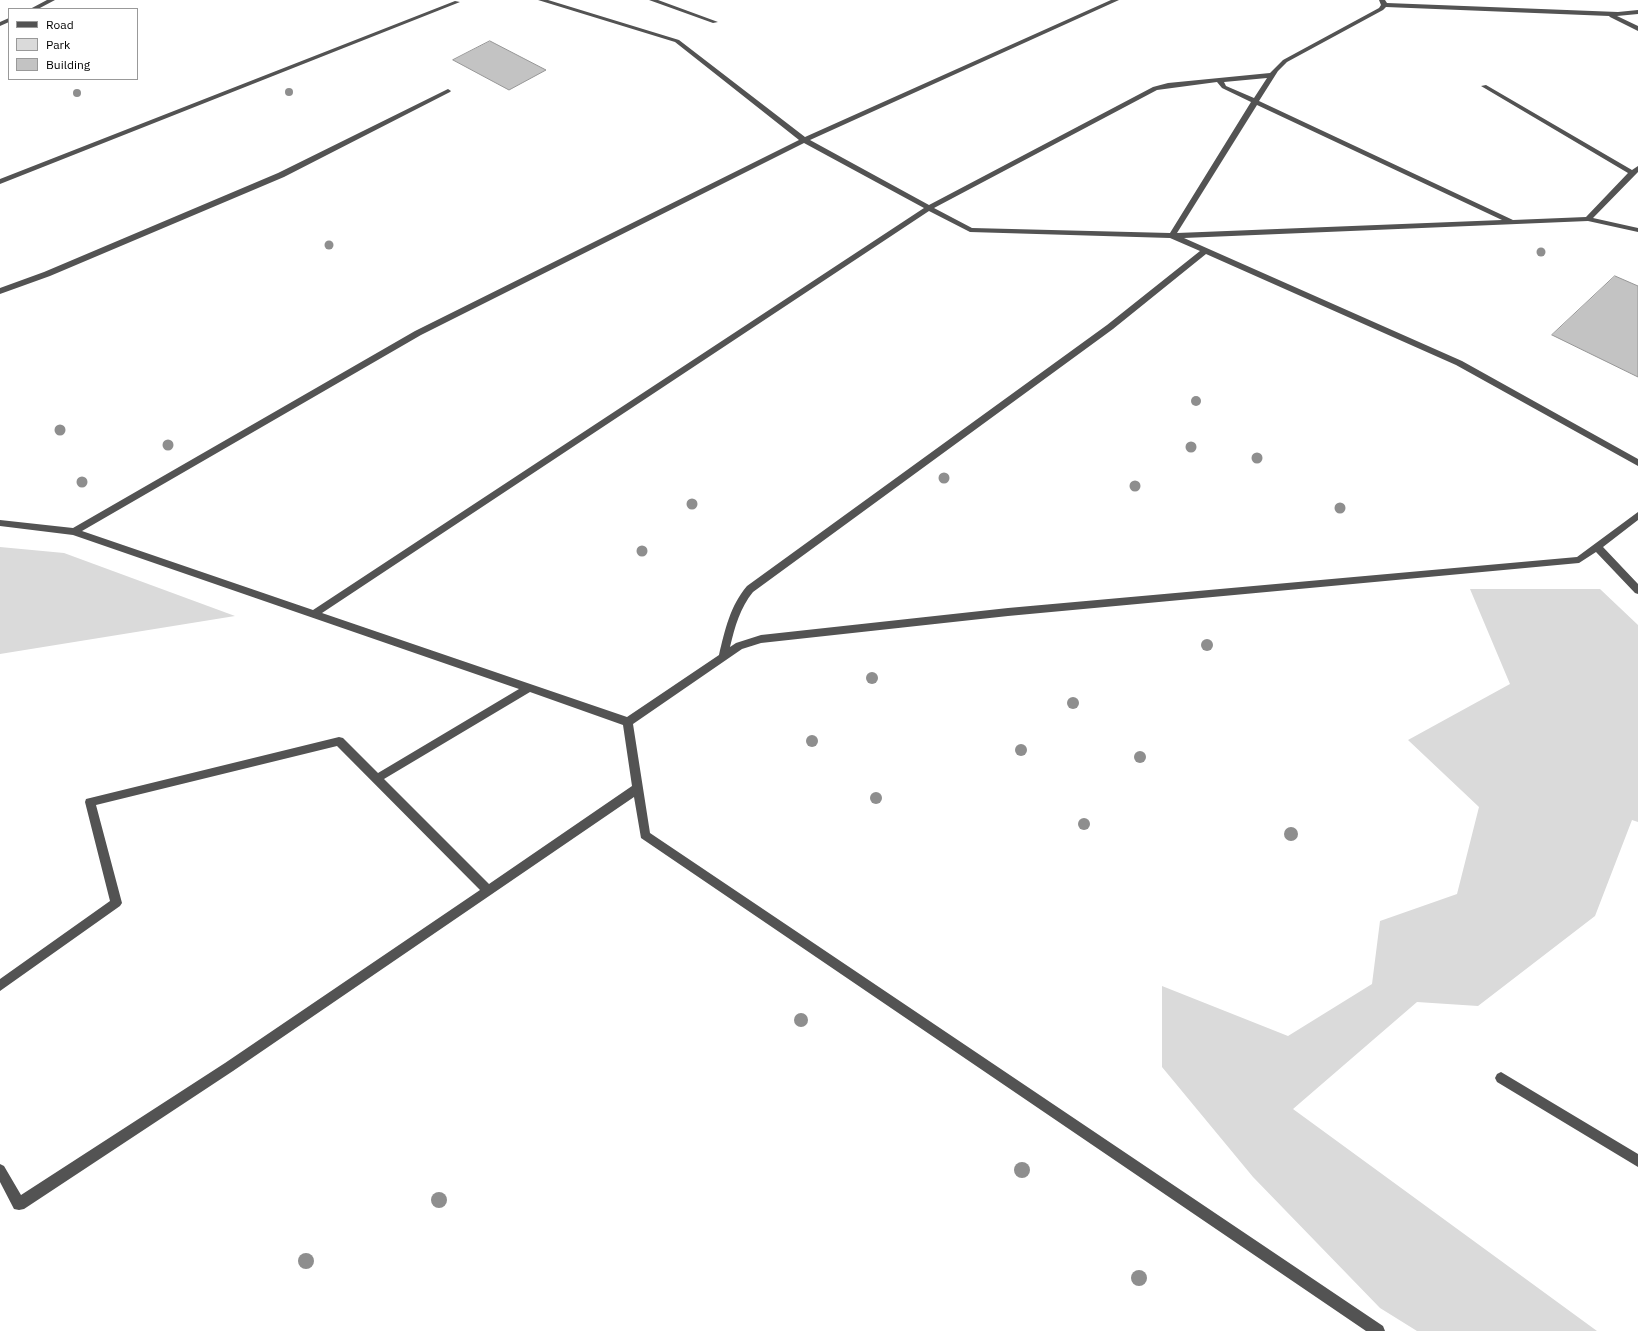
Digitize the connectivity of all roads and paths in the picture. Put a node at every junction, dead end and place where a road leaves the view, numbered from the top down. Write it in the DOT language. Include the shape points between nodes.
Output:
graph roads {
  1 [pos="52,0"];
  2 [pos="541,0"];
  3 [pos="652,0"];
  4 [pos="1116,0"];
  5 [pos="458,1"];
  6 [pos="1383,3"];
  7 [pos="35,8"];
  8 [pos="1638,12"];
  9 [pos="1608,14"];
  10 [pos="715,22"];
  11 [pos="1638,29"];
  12 [pos="1272,75"];
  13 [pos="1219,80"];
  14 [pos="1484,86"];
  15 [pos="448,91"];
  16 [pos="1255,102"];
  17 [pos="804,140"];
  18 [pos="1636,170"];
  19 [pos="0,182"];
  20 [pos="930,207"];
  21 [pos="1588,219"];
  22 [pos="1512,222"];
  23 [pos="1638,230"];
  24 [pos="1172,236"];
  25 [pos="1206,250"];
  26 [pos="0,291"];
  27 [pos="1638,463"];
  28 [pos="1638,515"];
  29 [pos="0,523"];
  30 [pos="74,532"];
  31 [pos="1596,547"];
  32 [pos="1638,590"];
  33 [pos="314,614"];
  34 [pos="722,657"];
  35 [pos="529,688"];
  36 [pos="628,722"];
  37 [pos="376,779"];
  38 [pos="638,788"];
  39 [pos="488,890"];
  40 [pos="0,986"];
  41 [pos="1501,1078"];
  42 [pos="1638,1161"];
  43 [pos="0,1170"];
  44 [pos="1378,1331"];
  1 -- 7 [label="street"];
  2 -- 17 [label="street" via="678,41"];
  3 -- 10 [label="street"];
  4 -- 17 [label="street"];
  5 -- 19 [label="street"];
  6 -- 9 [label="street"];
  6 -- 12 [label="street" via="1381,9 1285,61"];
  8 -- 9 [label="street"];
  9 -- 11 [label="street"];
  12 -- 13 [label="street"];
  12 -- 16 [label="street"];
  13 -- 16 [label="street" via="1224,87"];
  13 -- 20 [label="street" via="1155,88"];
  14 -- 18 [label="street"];
  15 -- 26 [label="street" via="281,175"];
  16 -- 22 [label="street"];
  16 -- 24 [label="street"];
  17 -- 20 [label="street"];
  17 -- 30 [label="street" via="418,333"];
  18 -- 21 [label="street"];
  20 -- 24 [label="street" via="970,230"];
  20 -- 33 [label="street"];
  21 -- 22 [label="street"];
  21 -- 23 [label="street"];
  22 -- 24 [label="street"];
  24 -- 25 [label="street"];
  25 -- 27 [label="street" via="1445,357"];
  25 -- 34 [label="street" via="1110,327 750,589 736,608"];
  28 -- 31 [label="street"];
  29 -- 30 [label="street"];
  30 -- 33 [label="street"];
  31 -- 32 [label="street"];
  31 -- 34 [label="street" via="1579,560 1008,612 760,639 739,646"];
  33 -- 35 [label="street"];
  34 -- 36 [label="street"];
  35 -- 36 [label="street"];
  35 -- 37 [label="street"];
  36 -- 38 [label="street"];
  37 -- 39 [label="street"];
  37 -- 40 [label="street" via="339,741 90,802 116,903"];
  38 -- 39 [label="street"];
  38 -- 44 [label="street" via="645,835"];
  39 -- 43 [label="street" via="229,1067 19,1204"];
  41 -- 42 [label="street"];
}
